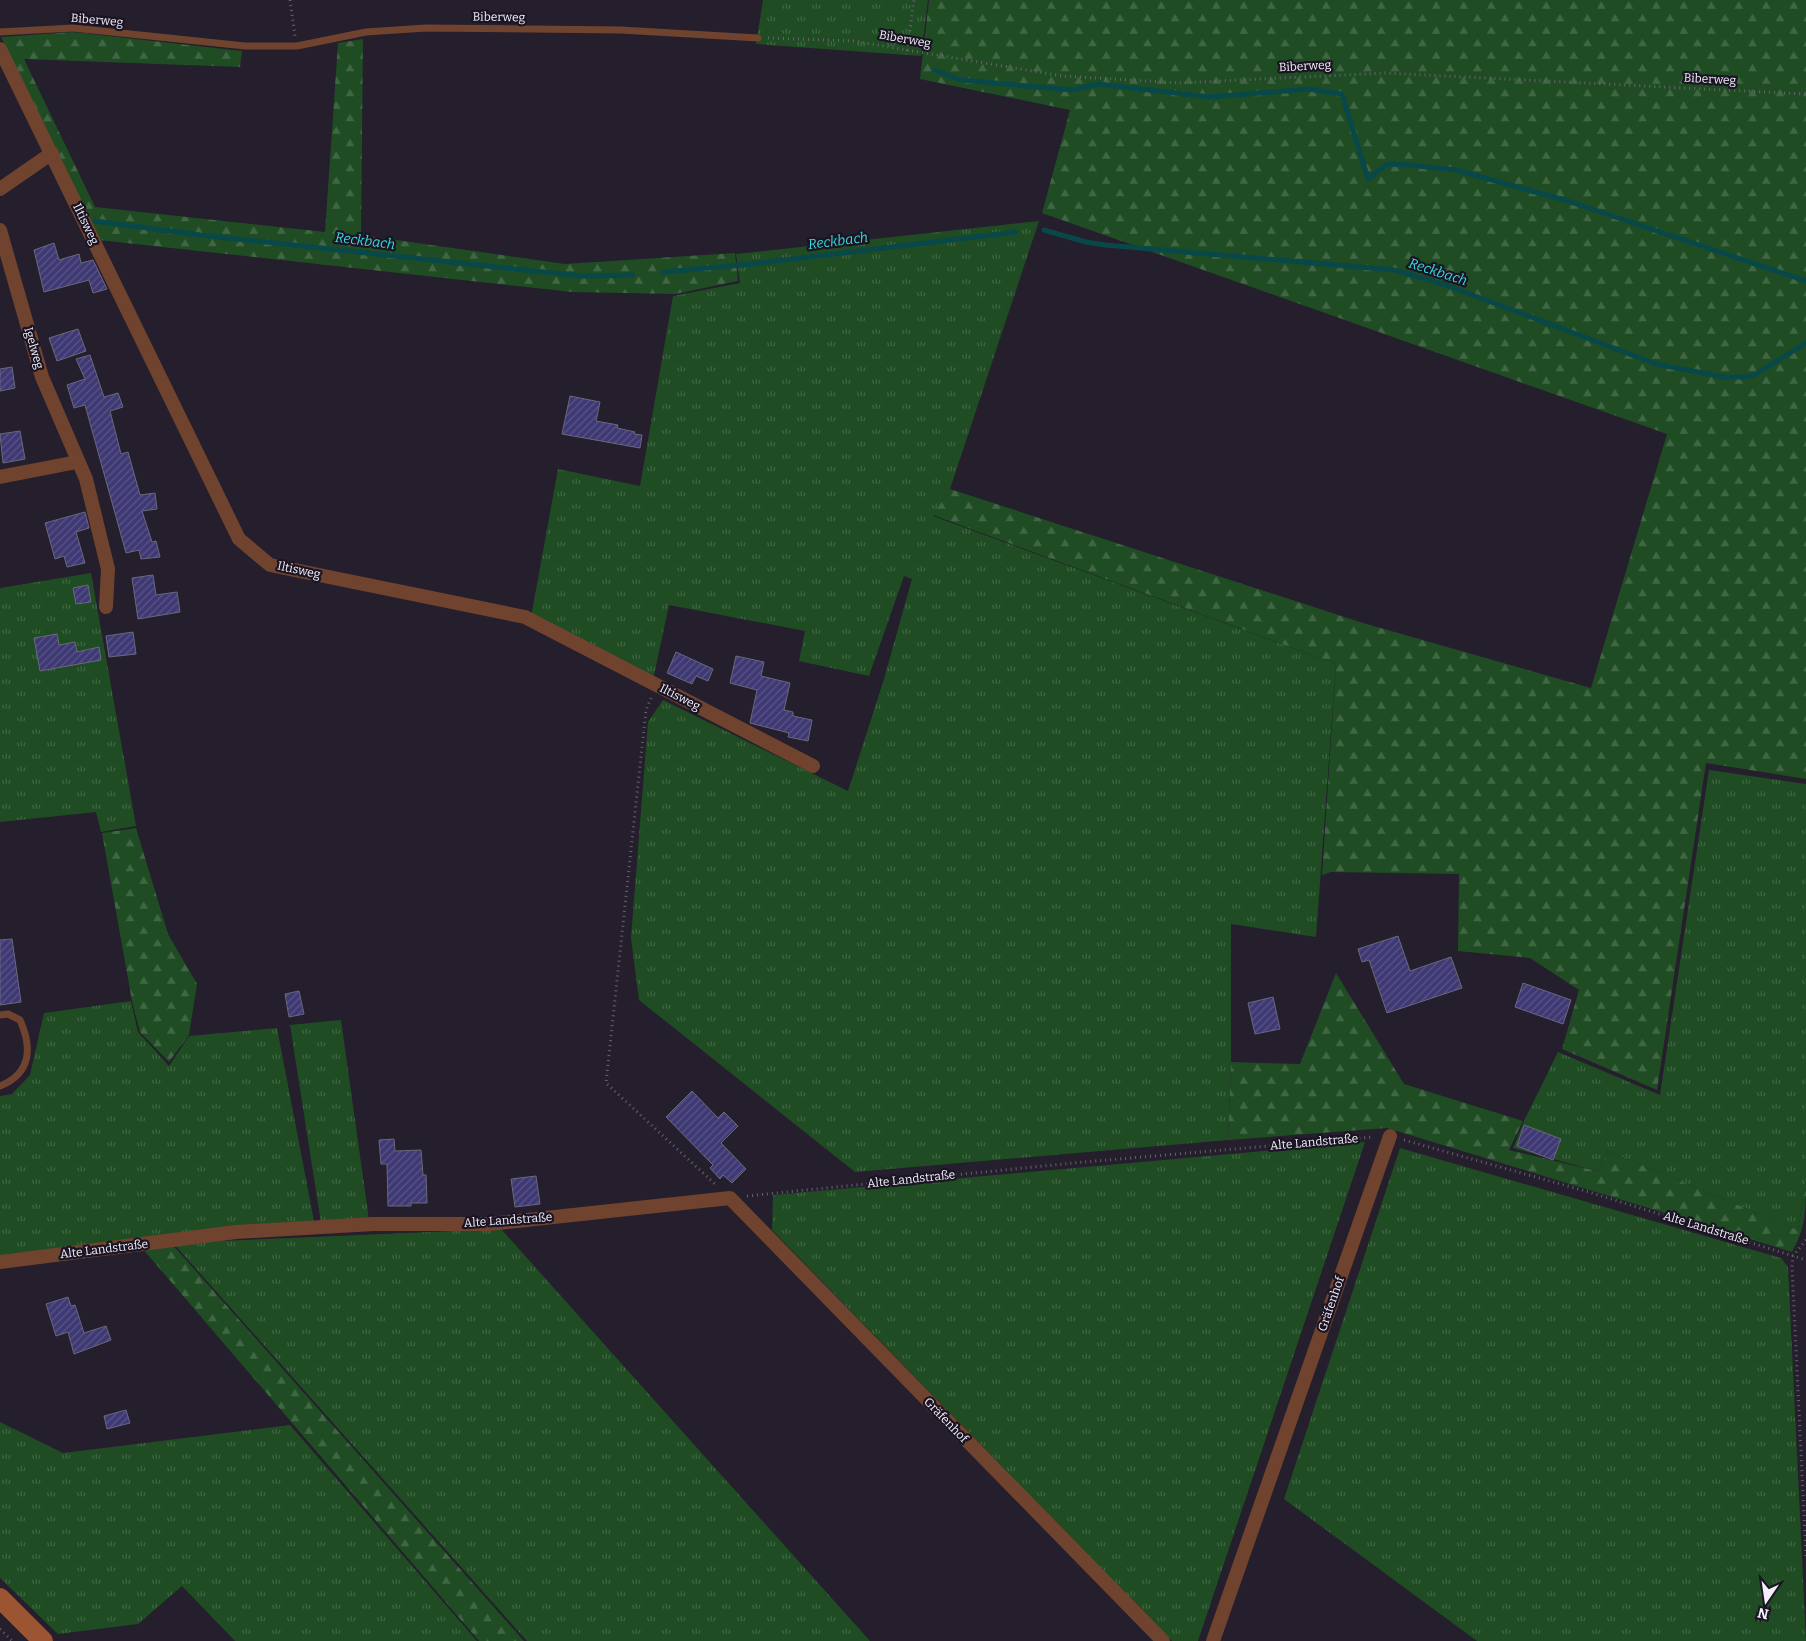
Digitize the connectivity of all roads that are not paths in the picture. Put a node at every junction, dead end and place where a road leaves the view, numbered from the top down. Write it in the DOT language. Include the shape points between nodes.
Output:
graph roads {
  1 [pos="0,32"];
  2 [pos="758,38"];
  3 [pos="0,49"];
  4 [pos="52,154"];
  5 [pos="0,189"];
  6 [pos="0,230"];
  7 [pos="77,462"];
  8 [pos="0,477"];
  9 [pos="106,607"];
  10 [pos="813,766"];
  11 [pos="0,1015"];
  12 [pos="0,1086"];
  13 [pos="1390,1136"];
  14 [pos="730,1198"];
  15 [pos="0,1262"];
  16 [pos="0,1598"];
  17 [pos="43,1641"];
  18 [pos="1163,1641"];
  19 [pos="1213,1641"];
  1 -- 2 [label="lane, Biberweg" via="73,28 245,46 297,46 366,32 426,28 621,30"];
  3 -- 4 [label="street, Iltisweg"];
  4 -- 5 [label="street"];
  4 -- 10 [label="street, Iltisweg" via="239,539 270,564 524,617"];
  6 -- 7 [label="street, Igelweg" via="42,377"];
  7 -- 8 [label="street"];
  7 -- 9 [label="street, Igelweg" via="86,479 108,569"];
  11 -- 12 [label="lane" via="8,1014 20,1020 27,1036 28,1054 22,1069"];
  13 -- 19 [label="street, Gräfenhof"];
  14 -- 15 [label="street, Alte Landstraße" via="489,1224 374,1224 236,1232"];
  14 -- 18 [label="street, Gräfenhof"];
  16 -- 17 [label="main road"];
}
